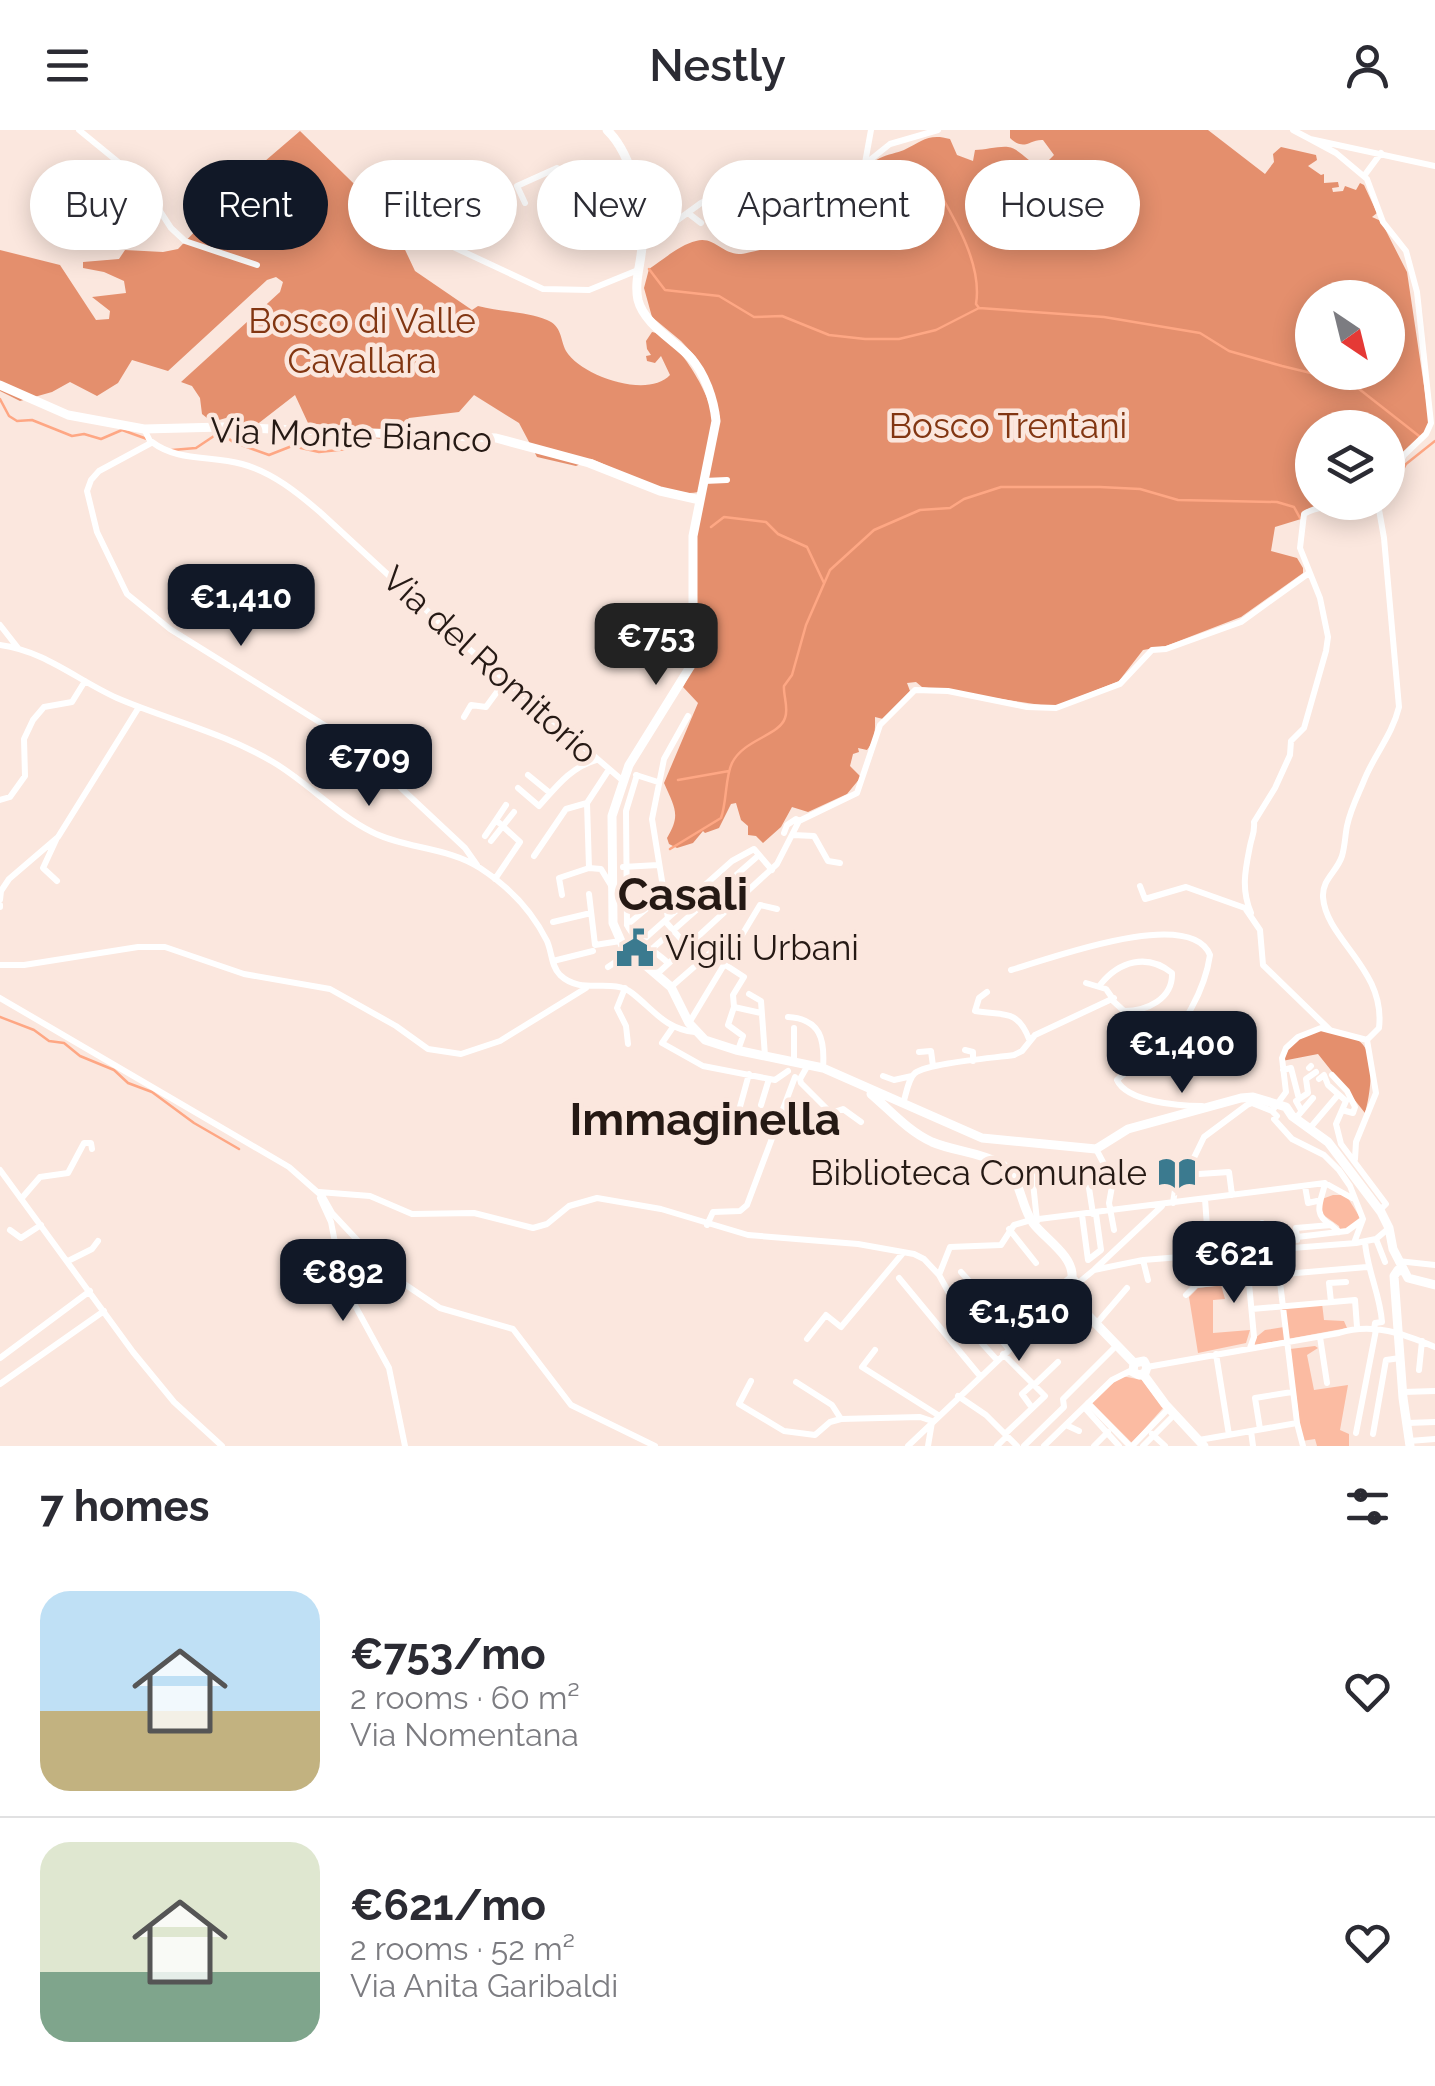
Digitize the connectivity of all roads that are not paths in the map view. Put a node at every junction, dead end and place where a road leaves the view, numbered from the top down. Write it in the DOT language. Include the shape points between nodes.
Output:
graph roads {
  1 [pos="79,130"];
  2 [pos="607,130"];
  3 [pos="872,130"];
  4 [pos="938,130"];
  5 [pos="1293,130"];
  6 [pos="1310,139"];
  7 [pos="1380,153"];
  8 [pos="628,160"];
  9 [pos="866,160"];
  10 [pos="870,160"];
  11 [pos="1435,166"];
  12 [pos="1364,176"];
  13 [pos="537,177"];
  14 [pos="525,202"];
  15 [pos="702,203"];
  16 [pos="688,213"];
  17 [pos="682,217"];
  18 [pos="702,223"];
  19 [pos="460,250"];
  20 [pos="641,250"];
  21 [pos="257,266"];
  22 [pos="638,270"];
  23 [pos="0,386"];
  24 [pos="144,429"];
  25 [pos="152,442"];
  26 [pos="1405,454"];
  27 [pos="727,480"];
  28 [pos="704,481"];
  29 [pos="700,500"];
  30 [pos="1304,520"];
  31 [pos="1380,520"];
  32 [pos="1309,573"];
  33 [pos="0,626"];
  34 [pos="0,646"];
  35 [pos="18,648"];
  36 [pos="85,681"];
  37 [pos="505,681"];
  38 [pos="138,707"];
  39 [pos="688,716"];
  40 [pos="464,717"];
  41 [pos="596,760"];
  42 [pos="608,771"];
  43 [pos="632,772"];
  44 [pos="528,775"];
  45 [pos="622,780"];
  46 [pos="658,782"];
  47 [pos="518,788"];
  48 [pos="550,794"];
  49 [pos="0,800"];
  50 [pos="587,803"];
  51 [pos="506,805"];
  52 [pos="514,812"];
  53 [pos="496,820"];
  54 [pos="503,826"];
  55 [pos="59,834"];
  56 [pos="787,834"];
  57 [pos="755,852"];
  58 [pos="534,856"];
  59 [pos="840,863"];
  60 [pos="658,865"];
  61 [pos="478,866"];
  62 [pos="612,867"];
  63 [pos="625,867"];
  64 [pos="589,868"];
  65 [pos="772,870"];
  66 [pos="732,878"];
  67 [pos="495,879"];
  68 [pos="56,881"];
  69 [pos="1140,886"];
  70 [pos="613,889"];
  71 [pos="718,891"];
  72 [pos="745,892"];
  73 [pos="562,894"];
  74 [pos="588,894"];
  75 [pos="664,894"];
  76 [pos="0,904"];
  77 [pos="731,905"];
  78 [pos="777,909"];
  79 [pos="590,913"];
  80 [pos="1251,913"];
  81 [pos="666,919"];
  82 [pos="553,922"];
  83 [pos="626,925"];
  84 [pos="673,930"];
  85 [pos="620,941"];
  86 [pos="642,944"];
  87 [pos="688,946"];
  88 [pos="718,946"];
  89 [pos="653,948"];
  90 [pos="593,951"];
  91 [pos="631,955"];
  92 [pos="553,961"];
  93 [pos="668,964"];
  94 [pos="724,964"];
  95 [pos="0,965"];
  96 [pos="608,967"];
  97 [pos="1011,970"];
  98 [pos="656,974"];
  99 [pos="1086,982"];
  100 [pos="1100,986"];
  101 [pos="671,987"];
  102 [pos="587,988"];
  103 [pos="625,988"];
  104 [pos="987,992"];
  105 [pos="748,994"];
  106 [pos="0,998"];
  107 [pos="1113,999"];
  108 [pos="734,1007"];
  109 [pos="761,1013"];
  110 [pos="788,1017"];
  111 [pos="674,1026"];
  112 [pos="693,1028"];
  113 [pos="794,1028"];
  114 [pos="1330,1031"];
  115 [pos="1029,1040"];
  116 [pos="1367,1040"];
  117 [pos="628,1044"];
  118 [pos="738,1050"];
  119 [pos="964,1050"];
  120 [pos="919,1052"];
  121 [pos="765,1056"];
  122 [pos="970,1062"];
  123 [pos="808,1064"];
  124 [pos="933,1066"];
  125 [pos="823,1068"];
  126 [pos="749,1074"];
  127 [pos="795,1074"];
  128 [pos="1332,1075"];
  129 [pos="883,1076"];
  130 [pos="913,1076"];
  131 [pos="769,1079"];
  132 [pos="857,1083"];
  133 [pos="1290,1089"];
  134 [pos="1338,1095"];
  135 [pos="1312,1098"];
  136 [pos="1298,1100"];
  137 [pos="903,1104"];
  138 [pos="762,1105"];
  139 [pos="1214,1106"];
  140 [pos="1275,1107"];
  141 [pos="1340,1113"];
  142 [pos="1298,1114"];
  143 [pos="861,1122"];
  144 [pos="1310,1128"];
  145 [pos="1337,1130"];
  146 [pos="733,1132"];
  147 [pos="1328,1142"];
  148 [pos="1340,1142"];
  149 [pos="1356,1142"];
  150 [pos="1096,1148"];
  151 [pos="92,1149"];
  152 [pos="1355,1160"];
  153 [pos="0,1170"];
  154 [pos="1032,1173"];
  155 [pos="1182,1175"];
  156 [pos="1324,1183"];
  157 [pos="1305,1186"];
  158 [pos="1088,1188"];
  159 [pos="1363,1188"];
  160 [pos="318,1192"];
  161 [pos="1232,1195"];
  162 [pos="1352,1198"];
  163 [pos="21,1199"];
  164 [pos="1205,1199"];
  165 [pos="1318,1201"];
  166 [pos="1169,1204"];
  167 [pos="1380,1210"];
  168 [pos="1112,1212"];
  169 [pos="1094,1214"];
  170 [pos="1082,1215"];
  171 [pos="1363,1219"];
  172 [pos="1034,1220"];
  173 [pos="1262,1223"];
  174 [pos="707,1224"];
  175 [pos="41,1225"];
  176 [pos="1332,1225"];
  177 [pos="1389,1228"];
  178 [pos="1009,1229"];
  179 [pos="10,1230"];
  180 [pos="1114,1230"];
  181 [pos="1297,1232"];
  182 [pos="1339,1232"];
  183 [pos="1376,1238"];
  184 [pos="98,1241"];
  185 [pos="1365,1242"];
  186 [pos="1354,1244"];
  187 [pos="1298,1247"];
  188 [pos="1393,1249"];
  189 [pos="1264,1250"];
  190 [pos="1246,1251"];
  191 [pos="904,1252"];
  192 [pos="1222,1253"];
  193 [pos="1209,1254"];
  194 [pos="68,1260"];
  195 [pos="1143,1260"];
  196 [pos="1036,1262"];
  197 [pos="1385,1262"];
  198 [pos="1435,1265"];
  199 [pos="1367,1267"];
  200 [pos="1398,1269"];
  201 [pos="1094,1270"];
  202 [pos="1224,1270"];
  203 [pos="961,1272"];
  204 [pos="1248,1273"];
  205 [pos="939,1274"];
  206 [pos="1280,1274"];
  207 [pos="899,1278"];
  208 [pos="1148,1280"];
  209 [pos="1346,1282"];
  210 [pos="1072,1284"];
  211 [pos="1435,1286"];
  212 [pos="1127,1288"];
  213 [pos="90,1291"];
  214 [pos="1186,1296"];
  215 [pos="1331,1302"];
  216 [pos="1077,1304"];
  217 [pos="1282,1306"];
  218 [pos="1252,1308"];
  219 [pos="104,1311"];
  220 [pos="1041,1320"];
  221 [pos="1097,1323"];
  222 [pos="1357,1327"];
  223 [pos="1375,1328"];
  224 [pos="1400,1331"];
  225 [pos="976,1336"];
  226 [pos="1320,1336"];
  227 [pos="1020,1338"];
  228 [pos="807,1340"];
  229 [pos="1422,1341"];
  230 [pos="1285,1342"];
  231 [pos="1117,1345"];
  232 [pos="1435,1347"];
  233 [pos="1250,1348"];
  234 [pos="875,1350"];
  235 [pos="1003,1354"];
  236 [pos="1216,1354"];
  237 [pos="0,1358"];
  238 [pos="1401,1358"];
  239 [pos="1058,1362"];
  240 [pos="1133,1366"];
  241 [pos="1145,1370"];
  242 [pos="1419,1370"];
  243 [pos="980,1376"];
  244 [pos="751,1381"];
  245 [pos="796,1382"];
  246 [pos="1327,1383"];
  247 [pos="0,1384"];
  248 [pos="1034,1384"];
  249 [pos="1435,1391"];
  250 [pos="1292,1392"];
  251 [pos="1403,1392"];
  252 [pos="958,1396"];
  253 [pos="1030,1405"];
  254 [pos="1086,1405"];
  255 [pos="1172,1412"];
  256 [pos="935,1418"];
  257 [pos="841,1419"];
  258 [pos="1435,1422"];
  259 [pos="1297,1423"];
  260 [pos="1406,1423"];
  261 [pos="1066,1424"];
  262 [pos="1260,1430"];
  263 [pos="1079,1431"];
  264 [pos="1108,1432"];
  265 [pos="1151,1432"];
  266 [pos="1250,1432"];
  267 [pos="1356,1432"];
  268 [pos="1373,1434"];
  269 [pos="1006,1435"];
  270 [pos="1229,1435"];
  271 [pos="1435,1439"];
  272 [pos="1202,1443"];
  273 [pos="1410,1444"];
  274 [pos="222,1446"];
  275 [pos="405,1446"];
  276 [pos="656,1446"];
  277 [pos="908,1446"];
  278 [pos="928,1446"];
  279 [pos="997,1446"];
  280 [pos="1018,1446"];
  281 [pos="1045,1446"];
  282 [pos="1094,1446"];
  283 [pos="1120,1446"];
  284 [pos="1131,1446"];
  285 [pos="1144,1446"];
  286 [pos="1165,1446"];
  287 [pos="1253,1446"];
  288 [pos="1303,1446"];
  1 -- 21 [label="street" via="137,177 182,239"];
  2 -- 8 [label="main road"];
  3 -- 9 [label="street"];
  4 -- 10 [label="street" via="894,142"];
  5 -- 6 [label="street"];
  6 -- 7 [label="street"];
  6 -- 12 [label="street"];
  7 -- 11 [label="street"];
  7 -- 12 [label="street"];
  12 -- 26 [label="street" via="1384,222 1405,248 1415,282 1431,422"];
  13 -- 14 [label="street" via="518,186"];
  15 -- 16 [label="street"];
  16 -- 17 [label="street"];
  16 -- 18 [label="street"];
  19 -- 22 [label="street" via="543,289 590,290"];
  20 -- 22 [label="main road"];
  22 -- 28 [label="main road" via="642,309 695,363 714,406"];
  23 -- 24 [label="main road, Via Monte Bianco" via="68,415"];
  24 -- 25 [label="street"];
  24 -- 29 [label="main road, Via Monte Bianco" via="496,438"];
  25 -- 37 [label="street, Via del Romitorio" via="176,454 240,463 289,488"];
  25 -- 61 [label="street" via="96,473 87,491 97,532 126,594 174,632 353,743"];
  27 -- 28 [label="street"];
  28 -- 29 [label="main road"];
  29 -- 43 [label="main road" via="692,554 694,662"];
  30 -- 32 [label="street" via="1300,548"];
  31 -- 116 [label="street" via="1398,710 1362,783 1341,859 1323,892 1377,996 1379,1028"];
  32 -- 56 [label="street" via="1241,622 1152,650 1120,684 1069,704 1043,709 915,690 880,725 857,793 799,821"];
  32 -- 80 [label="street" via="1320,598 1326,651 1304,728 1254,822 1244,897"];
  33 -- 35 [label="street"];
  34 -- 35 [label="street"];
  35 -- 36 [label="street"];
  36 -- 38 [label="street"];
  36 -- 49 [label="street" via="72,702 38,712 24,737 24,778 10,798"];
  37 -- 40 [label="street" via="485,708 471,704"];
  37 -- 41 [label="street, Via del Romitorio"];
  38 -- 55 [label="street"];
  38 -- 61 [label="street" via="269,760 370,831"];
  39 -- 46 [label="street"];
  41 -- 42 [label="street, Via del Romitorio"];
  41 -- 48 [label="street" via="582,764"];
  42 -- 45 [label="street, Via del Romitorio"];
  42 -- 50 [label="street"];
  43 -- 45 [label="main road"];
  43 -- 46 [label="street"];
  43 -- 63 [label="street"];
  44 -- 48 [label="street"];
  45 -- 62 [label="main road" via="612,816"];
  46 -- 60 [label="street" via="652,819"];
  47 -- 48 [label="street" via="539,806"];
  50 -- 58 [label="street" via="566,810"];
  50 -- 64 [label="street"];
  51 -- 53 [label="street"];
  52 -- 54 [label="street"];
  53 -- 54 [label="street"];
  53 -- 54 [label="street" via="488,839"];
  54 -- 67 [label="street" via="520,842"];
  55 -- 68 [label="street" via="44,866"];
  55 -- 76 [label="street" via="6,881"];
  56 -- 59 [label="street" via="814,836 828,861"];
  56 -- 65 [label="street"];
  57 -- 65 [label="street"];
  57 -- 66 [label="street"];
  57 -- 81 [label="street" via="732,861"];
  60 -- 63 [label="street"];
  60 -- 75 [label="street"];
  61 -- 67 [label="street"];
  62 -- 63 [label="street"];
  62 -- 70 [label="main road"];
  63 -- 83 [label="street"];
  64 -- 70 [label="street" via="602,869"];
  64 -- 73 [label="street" via="559,878"];
  65 -- 72 [label="street"];
  66 -- 71 [label="street"];
  66 -- 72 [label="street"];
  67 -- 92 [label="street" via="532,916"];
  69 -- 80 [label="street" via="1145,899 1186,886"];
  70 -- 85 [label="main road"];
  71 -- 77 [label="street"];
  71 -- 84 [label="street"];
  72 -- 77 [label="street"];
  74 -- 79 [label="street"];
  75 -- 81 [label="street"];
  75 -- 83 [label="street"];
  77 -- 87 [label="street"];
  78 -- 94 [label="street" via="760,905"];
  79 -- 82 [label="street"];
  79 -- 85 [label="street" via="595,945"];
  80 -- 114 [label="street" via="1263,965"];
  81 -- 84 [label="street"];
  81 -- 86 [label="street"];
  83 -- 86 [label="street"];
  84 -- 87 [label="street"];
  84 -- 89 [label="street"];
  85 -- 91 [label="main road"];
  86 -- 89 [label="street"];
  86 -- 91 [label="street"];
  87 -- 93 [label="street"];
  88 -- 101 [label="street"];
  89 -- 93 [label="street"];
  90 -- 92 [label="street"];
  91 -- 96 [label="street"];
  91 -- 98 [label="main road"];
  92 -- 102 [label="street" via="565,979"];
  93 -- 98 [label="street"];
  94 -- 108 [label="street" via="744,977"];
  94 -- 112 [label="street"];
  95 -- 102 [label="street" via="165,947 242,973 330,989 427,1048 462,1054 499,1041"];
  97 -- 139 [label="street" via="1152,934 1204,944 1208,966 1185,1017 1157,1053 1117,1080 1129,1095 1175,1106"];
  98 -- 101 [label="main road"];
  99 -- 100 [label="street"];
  100 -- 107 [label="street"];
  100 -- 107 [label="street" via="1118,968 1140,960 1172,974 1164,996 1150,1006 1124,1011"];
  101 -- 112 [label="main road"];
  102 -- 103 [label="street"];
  103 -- 111 [label="street"];
  103 -- 117 [label="street" via="616,1008"];
  104 -- 115 [label="street" via="975,1011 1013,1015"];
  105 -- 109 [label="street" via="760,998"];
  106 -- 160 [label="street" via="272,1156"];
  107 -- 115 [label="street"];
  108 -- 109 [label="street"];
  108 -- 118 [label="street" via="728,1025 743,1036"];
  109 -- 121 [label="street"];
  110 -- 125 [label="street" via="820,1033"];
  111 -- 112 [label="street"];
  111 -- 126 [label="street" via="662,1043 698,1064"];
  112 -- 118 [label="main road" via="716,1045"];
  113 -- 127 [label="street"];
  114 -- 116 [label="street"];
  114 -- 133 [label="street" via="1321,1028 1286,1048 1283,1070 1291,1068"];
  115 -- 122 [label="street" via="1014,1055"];
  116 -- 149 [label="street" via="1376,1093"];
  118 -- 121 [label="main road"];
  119 -- 122 [label="street" via="973,1052"];
  120 -- 124 [label="street" via="931,1051"];
  121 -- 127 [label="main road" via="781,1059"];
  122 -- 124 [label="street"];
  123 -- 125 [label="main road"];
  123 -- 127 [label="main road"];
  123 -- 127 [label="street"];
  124 -- 130 [label="street"];
  125 -- 132 [label="main road"];
  126 -- 131 [label="street"];
  126 -- 146 [label="street"];
  127 -- 131 [label="street"];
  127 -- 143 [label="street" via="831,1113 843,1109"];
  127 -- 174 [label="street" via="746,1206 715,1212"];
  128 -- 141 [label="street" via="1355,1108 1353,1114"];
  129 -- 130 [label="street"];
  130 -- 137 [label="street"];
  131 -- 138 [label="street"];
  132 -- 137 [label="main road"];
  132 -- 172 [label="main road" via="918,1134 1003,1165"];
  133 -- 136 [label="street"];
  133 -- 140 [label="street"];
  134 -- 136 [label="street" via="1314,1071 1306,1079 1308,1093"];
  134 -- 141 [label="street" via="1346,1101"];
  134 -- 144 [label="street"];
  135 -- 142 [label="street"];
  136 -- 142 [label="street"];
  137 -- 150 [label="main road" via="982,1138"];
  139 -- 140 [label="main road" via="1253,1097"];
  139 -- 150 [label="main road" via="1128,1129"];
  140 -- 142 [label="main road"];
  140 -- 155 [label="street" via="1241,1107 1204,1136"];
  140 -- 162 [label="street" via="1274,1119 1292,1140 1324,1155"];
  141 -- 145 [label="street"];
  142 -- 144 [label="main road"];
  144 -- 147 [label="main road"];
  145 -- 147 [label="street"];
  145 -- 148 [label="street"];
  147 -- 159 [label="main road"];
  148 -- 149 [label="street"];
  148 -- 152 [label="street"];
  149 -- 152 [label="street"];
  150 -- 168 [label="street" via="1113,1181"];
  151 -- 163 [label="street" via="84,1142 68,1173 40,1177"];
  152 -- 167 [label="street" via="1386,1204"];
  153 -- 163 [label="street"];
  154 -- 172 [label="street"];
  155 -- 161 [label="street" via="1229,1172"];
  155 -- 166 [label="street"];
  156 -- 157 [label="street"];
  156 -- 162 [label="street"];
  156 -- 165 [label="street"];
  157 -- 161 [label="street"];
  157 -- 165 [label="street" via="1308,1203"];
  158 -- 169 [label="street"];
  159 -- 162 [label="street"];
  159 -- 167 [label="main road"];
  160 -- 174 [label="street" via="370,1196 411,1214 472,1213 533,1228 592,1198 661,1208"];
  160 -- 275 [label="street" via="352,1300 389,1368"];
  160 -- 276 [label="street" via="388,1273 440,1308 515,1330 571,1405"];
  161 -- 164 [label="street"];
  162 -- 171 [label="street"];
  163 -- 175 [label="street"];
  164 -- 166 [label="street"];
  164 -- 193 [label="street"];
  165 -- 176 [label="street"];
  166 -- 168 [label="street"];
  166 -- 201 [label="street"];
  167 -- 177 [label="main road"];
  168 -- 169 [label="street"];
  168 -- 180 [label="street"];
  169 -- 170 [label="street"];
  169 -- 170 [label="street" via="1102,1250 1088,1260"];
  170 -- 172 [label="street"];
  171 -- 182 [label="street"];
  171 -- 186 [label="street"];
  172 -- 178 [label="street"];
  172 -- 210 [label="main road" via="1071,1265"];
  173 -- 189 [label="street"];
  174 -- 191 [label="street" via="760,1237"];
  175 -- 179 [label="street" via="21,1238"];
  175 -- 194 [label="street"];
  176 -- 181 [label="street"];
  176 -- 182 [label="street"];
  177 -- 183 [label="street"];
  177 -- 188 [label="main road"];
  178 -- 196 [label="street"];
  178 -- 205 [label="street" via="1001,1245 950,1246"];
  181 -- 182 [label="street"];
  181 -- 187 [label="street"];
  183 -- 185 [label="street"];
  183 -- 197 [label="street"];
  184 -- 194 [label="street"];
  185 -- 186 [label="street"];
  185 -- 199 [label="street"];
  186 -- 187 [label="street"];
  187 -- 189 [label="street"];
  188 -- 200 [label="main road"];
  188 -- 200 [label="street"];
  189 -- 190 [label="street"];
  190 -- 192 [label="street"];
  190 -- 204 [label="street"];
  191 -- 205 [label="street" via="921,1256"];
  191 -- 228 [label="street" via="842,1327 826,1315"];
  192 -- 193 [label="street"];
  192 -- 202 [label="street"];
  193 -- 195 [label="street"];
  194 -- 213 [label="street"];
  195 -- 201 [label="street"];
  195 -- 208 [label="street"];
  198 -- 200 [label="street"];
  199 -- 206 [label="street"];
  199 -- 223 [label="street" via="1381,1308"];
  200 -- 211 [label="main road" via="1413,1282"];
  200 -- 224 [label="main road"];
  201 -- 210 [label="street"];
  202 -- 204 [label="street"];
  202 -- 214 [label="street" via="1226,1284 1196,1285"];
  203 -- 227 [label="street"];
  204 -- 206 [label="street"];
  204 -- 218 [label="street"];
  205 -- 225 [label="street"];
  206 -- 217 [label="street"];
  207 -- 243 [label="street"];
  209 -- 215 [label="street" via="1329,1283"];
  210 -- 216 [label="main road"];
  210 -- 220 [label="street"];
  212 -- 221 [label="street"];
  213 -- 219 [label="street"];
  213 -- 237 [label="street"];
  215 -- 217 [label="street"];
  215 -- 222 [label="street" via="1355,1300"];
  216 -- 220 [label="street" via="1050,1330"];
  216 -- 221 [label="main road"];
  217 -- 218 [label="street"];
  217 -- 230 [label="street"];
  218 -- 233 [label="street"];
  219 -- 247 [label="street"];
  219 -- 274 [label="street" via="174,1402"];
  220 -- 227 [label="street"];
  221 -- 231 [label="main road"];
  222 -- 223 [label="street"];
  222 -- 226 [label="street"];
  223 -- 224 [label="street"];
  223 -- 267 [label="street"];
  224 -- 229 [label="street"];
  224 -- 238 [label="main road"];
  225 -- 235 [label="street"];
  225 -- 235 [label="street" via="988,1325"];
  226 -- 230 [label="street"];
  226 -- 246 [label="street"];
  227 -- 235 [label="street"];
  229 -- 232 [label="street"];
  229 -- 242 [label="street"];
  230 -- 233 [label="street"];
  230 -- 250 [label="street"];
  231 -- 240 [label="main road"];
  231 -- 280 [label="street" via="1063,1399 1064,1407"];
  233 -- 236 [label="street"];
  234 -- 256 [label="street" via="862,1367"];
  235 -- 243 [label="street"];
  235 -- 248 [label="street"];
  236 -- 241 [label="street"];
  236 -- 270 [label="street"];
  238 -- 251 [label="main road"];
  238 -- 268 [label="street" via="1386,1360"];
  239 -- 248 [label="street"];
  240 -- 241 [label="main road" via="1137,1375"];
  240 -- 254 [label="street"];
  241 -- 255 [label="main road"];
  243 -- 252 [label="street"];
  244 -- 257 [label="street" via="739,1404 784,1431 815,1435"];
  245 -- 257 [label="street" via="832,1405"];
  248 -- 253 [label="street" via="1022,1394"];
  248 -- 269 [label="street" via="1045,1396"];
  249 -- 251 [label="street"];
  250 -- 259 [label="street"];
  250 -- 262 [label="street" via="1256,1398"];
  251 -- 260 [label="main road"];
  252 -- 256 [label="street"];
  252 -- 269 [label="street"];
  254 -- 261 [label="street"];
  254 -- 264 [label="street"];
  254 -- 284 [label="street"];
  255 -- 265 [label="street"];
  255 -- 272 [label="main road"];
  256 -- 257 [label="street"];
  256 -- 277 [label="street"];
  256 -- 278 [label="street"];
  258 -- 260 [label="street"];
  259 -- 262 [label="street"];
  259 -- 288 [label="street"];
  260 -- 273 [label="main road"];
  261 -- 263 [label="street"];
  261 -- 281 [label="street"];
  262 -- 266 [label="street"];
  264 -- 282 [label="street"];
  264 -- 283 [label="street"];
  265 -- 284 [label="street"];
  265 -- 285 [label="street"];
  265 -- 286 [label="street"];
  266 -- 270 [label="street"];
  266 -- 287 [label="street"];
  269 -- 279 [label="street"];
  269 -- 280 [label="street"];
  270 -- 272 [label="street"];
  271 -- 273 [label="street"];
}
